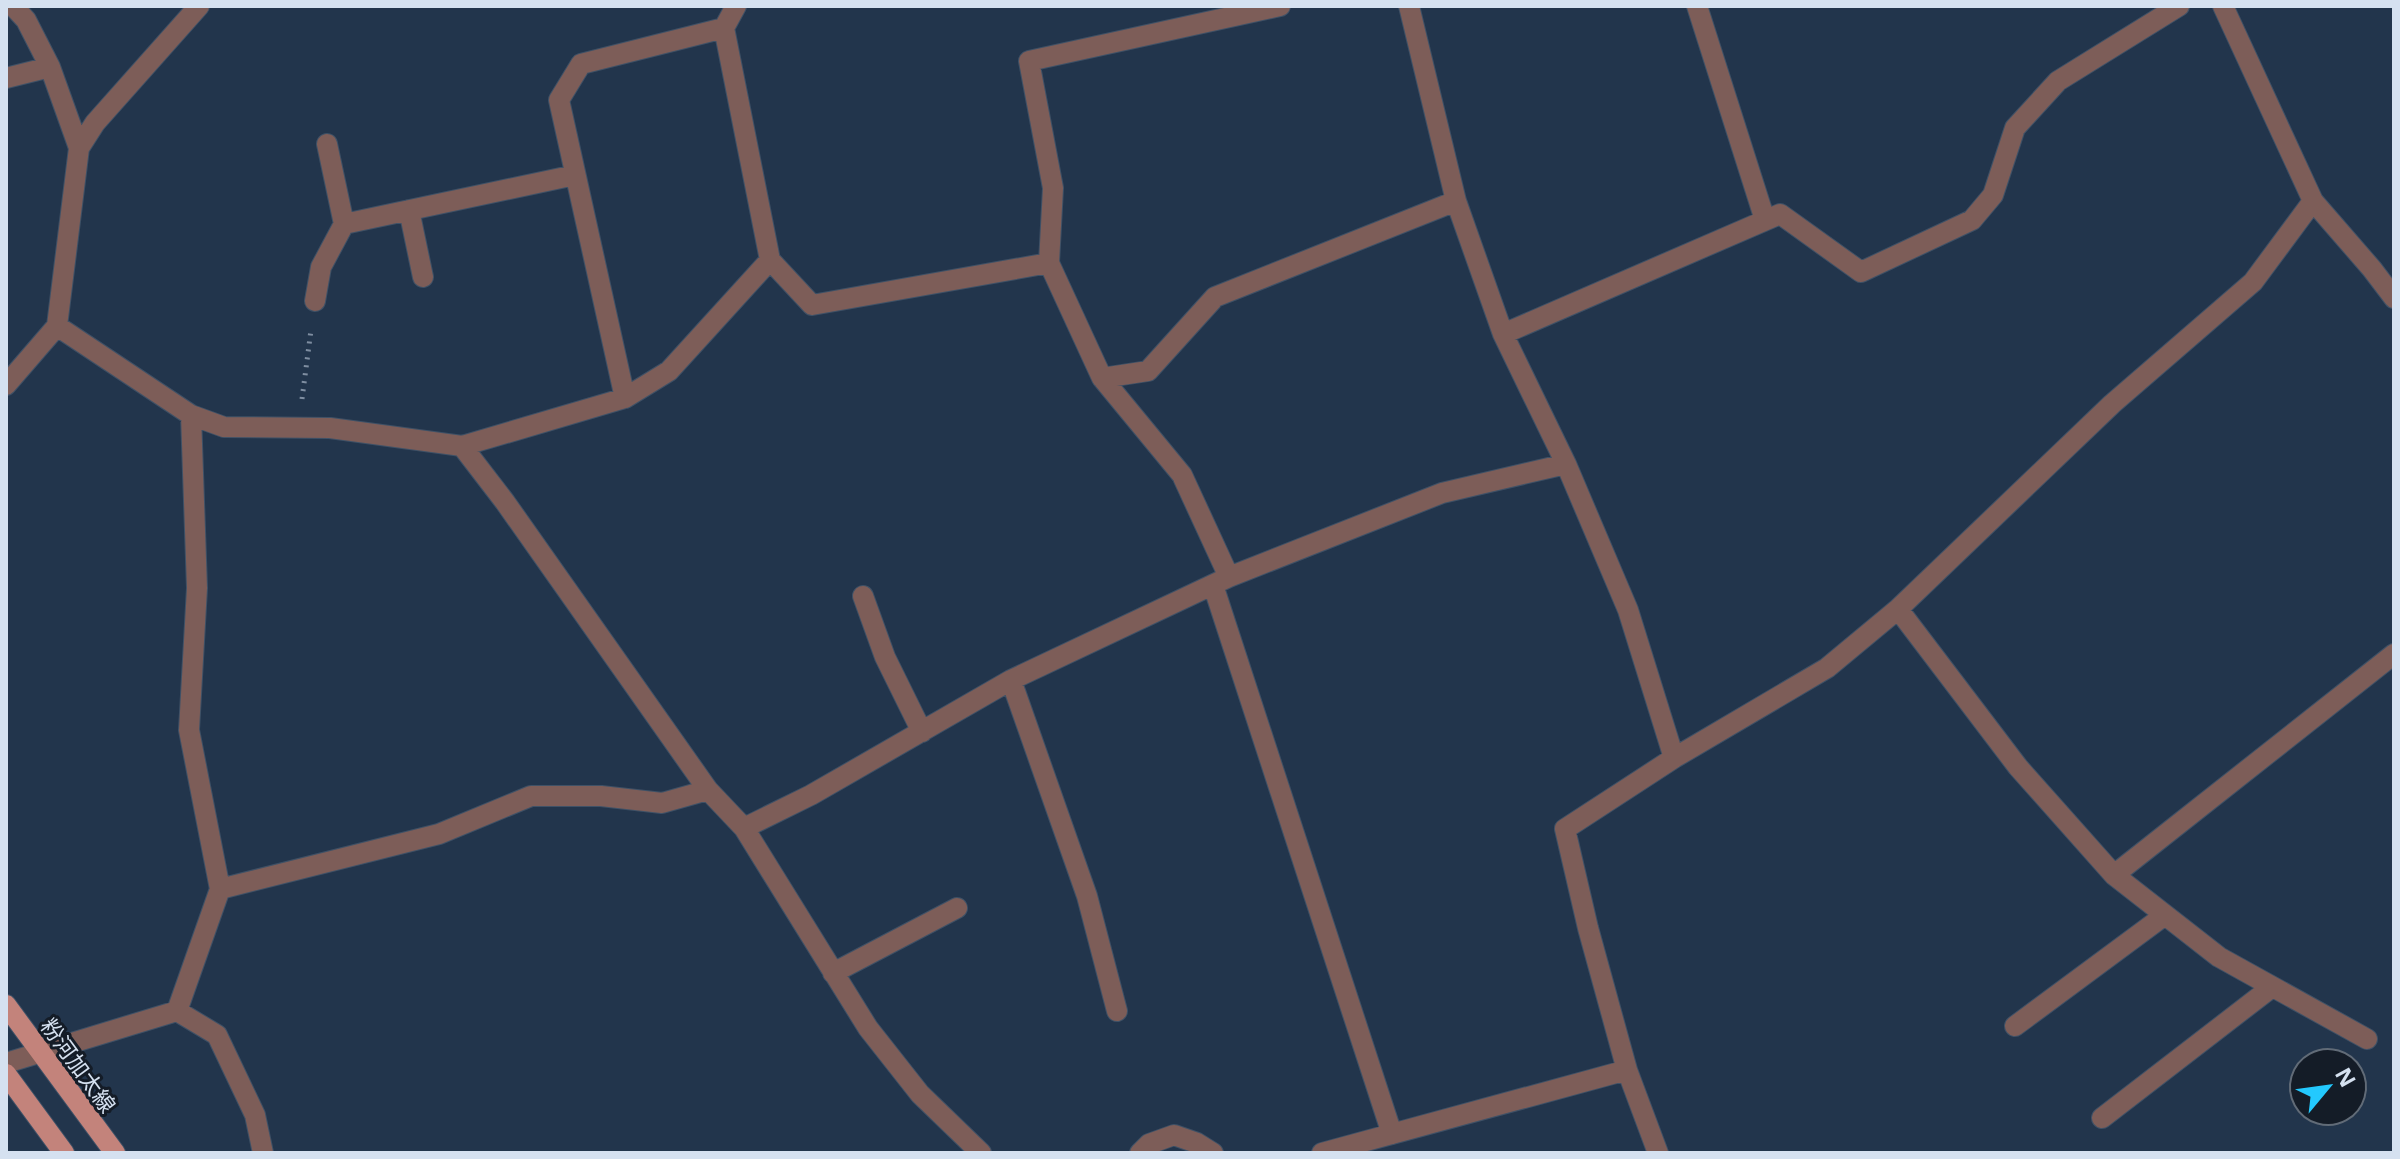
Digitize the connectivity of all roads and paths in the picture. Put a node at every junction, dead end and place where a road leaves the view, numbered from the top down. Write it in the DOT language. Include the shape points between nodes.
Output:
graph roads {
  1 [pos="13,6"];
  2 [pos="199,6"];
  3 [pos="736,6"];
  4 [pos="1280,6"];
  5 [pos="1409,6"];
  6 [pos="1697,6"];
  7 [pos="2179,6"];
  8 [pos="2223,6"];
  9 [pos="724,28"];
  10 [pos="50,67"];
  11 [pos="6,78"];
  12 [pos="327,144"];
  13 [pos="79,148"];
  14 [pos="575,175"];
  15 [pos="1456,201"];
  16 [pos="2313,201"];
  17 [pos="409,210"];
  18 [pos="1765,220"];
  19 [pos="344,224"];
  20 [pos="770,260"];
  21 [pos="1049,263"];
  22 [pos="423,277"];
  23 [pos="2394,298"];
  24 [pos="315,301"];
  25 [pos="57,326"];
  26 [pos="1503,334"];
  27 [pos="1102,378"];
  28 [pos="6,385"];
  29 [pos="625,398"];
  30 [pos="191,415"];
  31 [pos="299,428"];
  32 [pos="462,446"];
  33 [pos="1566,464"];
  34 [pos="1221,581"];
  35 [pos="863,596"];
  36 [pos="1898,609"];
  37 [pos="2394,654"];
  38 [pos="1011,680"];
  39 [pos="922,732"];
  40 [pos="1674,758"];
  41 [pos="708,790"];
  42 [pos="744,828"];
  43 [pos="2114,875"];
  44 [pos="220,889"];
  45 [pos="957,908"];
  46 [pos="2165,915"];
  47 [pos="833,973"];
  48 [pos="2272,987"];
  49 [pos="6,1005"];
  50 [pos="177,1011"];
  51 [pos="1117,1011"];
  52 [pos="2015,1026"];
  53 [pos="2367,1039"];
  54 [pos="41,1054"];
  55 [pos="6,1063"];
  56 [pos="1627,1070"];
  57 [pos="6,1074"];
  58 [pos="2102,1118"];
  59 [pos="1392,1134"];
  60 [pos="64,1153"];
  61 [pos="115,1153"];
  62 [pos="263,1153"];
  63 [pos="981,1153"];
  64 [pos="1140,1153"];
  65 [pos="1213,1153"];
  66 [pos="1322,1153"];
  67 [pos="1658,1153"];
  1 -- 10 [label="street"];
  2 -- 13 [label="street"];
  3 -- 9 [label="street"];
  4 -- 21 [label="street" via="1029,61 1053,188"];
  5 -- 15 [label="street"];
  6 -- 18 [label="street"];
  7 -- 18 [label="street" via="2058,81 2015,128 1993,195 1972,220 1861,272 1780,214"];
  8 -- 16 [label="street"];
  9 -- 14 [label="street" via="581,64 559,100"];
  9 -- 20 [label="street"];
  10 -- 11 [label="street"];
  10 -- 13 [label="street"];
  12 -- 19 [label="street"];
  13 -- 25 [label="street"];
  14 -- 17 [label="street"];
  14 -- 29 [label="street"];
  15 -- 26 [label="street"];
  15 -- 27 [label="street" via="1215,297 1148,371"];
  16 -- 23 [label="street"];
  16 -- 36 [label="street" via="2253,282 2112,404"];
  17 -- 19 [label="street"];
  17 -- 22 [label="street"];
  18 -- 26 [label="street"];
  19 -- 24 [label="street" via="321,267"];
  20 -- 21 [label="street" via="812,305"];
  20 -- 29 [label="street" via="669,371"];
  21 -- 27 [label="street"];
  24 -- 31 [label="path"];
  25 -- 28 [label="street"];
  25 -- 30 [label="street"];
  26 -- 33 [label="street"];
  27 -- 34 [label="street" via="1182,475"];
  29 -- 32 [label="street"];
  30 -- 31 [label="street" via="224,427"];
  30 -- 44 [label="street" via="197,588 189,730"];
  31 -- 32 [label="street"];
  32 -- 41 [label="street"];
  33 -- 34 [label="street" via="1442,493"];
  33 -- 40 [label="street" via="1628,610"];
  34 -- 38 [label="street"];
  34 -- 59 [label="street"];
  35 -- 39 [label="street" via="885,657"];
  36 -- 40 [label="street" via="1827,668"];
  36 -- 43 [label="street" via="2018,767"];
  37 -- 43 [label="street"];
  38 -- 39 [label="street"];
  38 -- 51 [label="street" via="1087,896"];
  39 -- 42 [label="street"];
  40 -- 56 [label="street" via="1565,829"];
  41 -- 42 [label="street"];
  41 -- 44 [label="street" via="662,803 531,796 439,834"];
  42 -- 47 [label="street"];
  43 -- 46 [label="street"];
  44 -- 50 [label="street"];
  45 -- 47 [label="street"];
  46 -- 48 [label="street" via="2219,957"];
  46 -- 52 [label="street"];
  47 -- 63 [label="street" via="920,1094"];
  48 -- 53 [label="street"];
  48 -- 58 [label="street"];
  49 -- 54 [label="main road, 粉河加太線"];
  50 -- 54 [label="street"];
  50 -- 62 [label="street" via="217,1035 255,1115"];
  54 -- 55 [label="street"];
  54 -- 61 [label="main road, 粉河加太線"];
  56 -- 59 [label="street"];
  56 -- 67 [label="street"];
  57 -- 60 [label="main road"];
  59 -- 66 [label="street"];
  64 -- 65 [label="street" via="1174,1135"];
}
